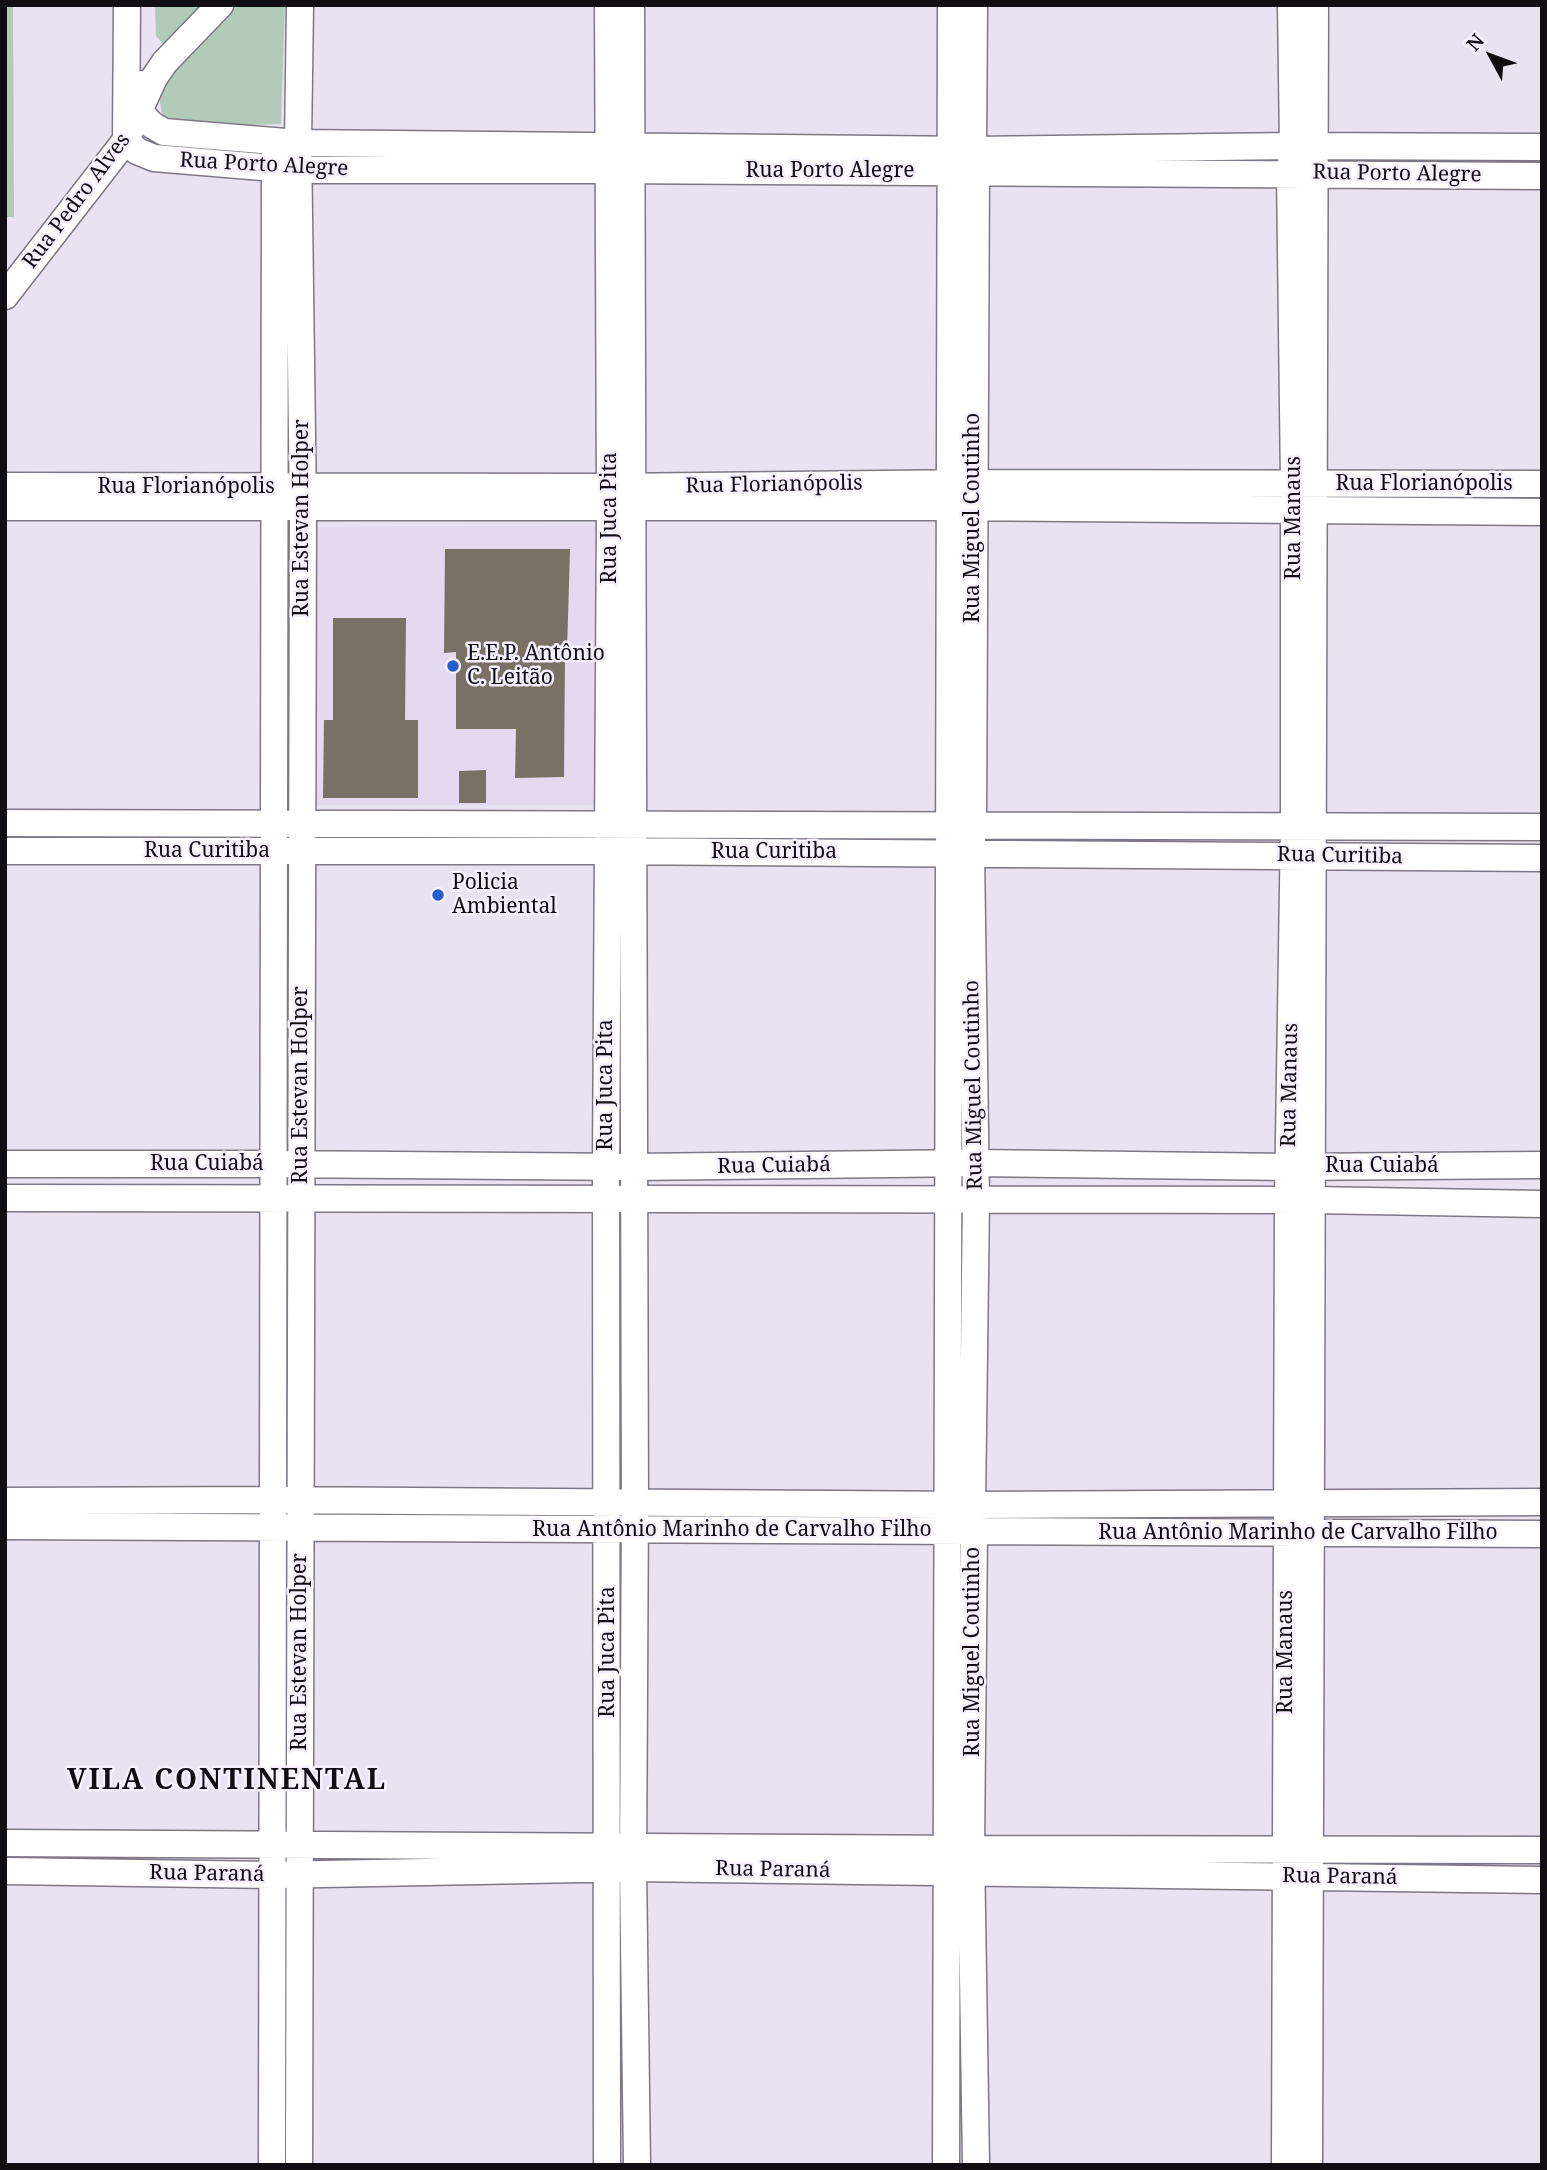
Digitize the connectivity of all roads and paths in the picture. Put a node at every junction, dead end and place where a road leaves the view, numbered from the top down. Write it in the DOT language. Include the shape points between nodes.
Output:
graph roads {
  1 [pos="127,5"];
  2 [pos="142,5"];
  3 [pos="220,5"];
  4 [pos="300,5"];
  5 [pos="608,5"];
  6 [pos="631,5"];
  7 [pos="951,5"];
  8 [pos="974,5"];
  9 [pos="1291,5"];
  10 [pos="1315,5"];
  11 [pos="139,111"];
  12 [pos="126,140"];
  13 [pos="286,143"];
  14 [pos="1304,146"];
  15 [pos="1542,148"];
  16 [pos="620,159"];
  17 [pos="963,161"];
  18 [pos="287,170"];
  19 [pos="1302,173"];
  20 [pos="1542,176"];
  21 [pos="5,296"];
  22 [pos="1542,484"];
  23 [pos="5,486"];
  24 [pos="962,495"];
  25 [pos="275,497"];
  26 [pos="303,497"];
  27 [pos="621,497"];
  28 [pos="1304,497"];
  29 [pos="5,507"];
  30 [pos="1542,512"];
  31 [pos="5,823"];
  32 [pos="274,824"];
  33 [pos="302,825"];
  34 [pos="961,826"];
  35 [pos="1303,826"];
  36 [pos="1542,827"];
  37 [pos="620,838"];
  38 [pos="5,851"];
  39 [pos="274,851"];
  40 [pos="302,851"];
  41 [pos="960,853"];
  42 [pos="1303,856"];
  43 [pos="1542,858"];
  44 [pos="948,1163"];
  45 [pos="975,1163"];
  46 [pos="5,1164"];
  47 [pos="274,1164"];
  48 [pos="301,1164"];
  49 [pos="1542,1165"];
  50 [pos="1300,1166"];
  51 [pos="606,1167"];
  52 [pos="634,1167"];
  53 [pos="5,1198"];
  54 [pos="274,1199"];
  55 [pos="301,1199"];
  56 [pos="606,1200"];
  57 [pos="634,1200"];
  58 [pos="948,1200"];
  59 [pos="976,1200"];
  60 [pos="1300,1200"];
  61 [pos="1542,1204"];
  62 [pos="273,1500"];
  63 [pos="300,1500"];
  64 [pos="5,1501"];
  65 [pos="608,1502"];
  66 [pos="1542,1502"];
  67 [pos="1299,1503"];
  68 [pos="956,1514"];
  69 [pos="635,1516"];
  70 [pos="5,1526"];
  71 [pos="273,1527"];
  72 [pos="300,1527"];
  73 [pos="608,1529"];
  74 [pos="974,1531"];
  75 [pos="1299,1532"];
  76 [pos="1542,1534"];
  77 [pos="5,1843"];
  78 [pos="272,1845"];
  79 [pos="299,1845"];
  80 [pos="1297,1849"];
  81 [pos="1542,1850"];
  82 [pos="620,1858"];
  83 [pos="959,1861"];
  84 [pos="5,1871"];
  85 [pos="299,1874"];
  86 [pos="272,1875"];
  87 [pos="1297,1876"];
  88 [pos="1542,1880"];
  89 [pos="272,2165"];
  90 [pos="299,2165"];
  91 [pos="607,2165"];
  92 [pos="637,2165"];
  93 [pos="946,2165"];
  94 [pos="976,2165"];
  95 [pos="1285,2165"];
  96 [pos="1309,2165"];
  1 -- 12 [label="street"];
  2 -- 11 [label="street"];
  3 -- 11 [label="street, Rua Pedro Alves" via="165,62"];
  4 -- 13 [label="street, Rua Estevan Holper"];
  5 -- 16 [label="street, Rua Juca Pita"];
  6 -- 16 [label="street, Rua Juca Pita"];
  7 -- 17 [label="street, Rua Miguel Coutinho"];
  8 -- 17 [label="street, Rua Miguel Coutinho"];
  9 -- 14 [label="street, Rua Manaus"];
  10 -- 14 [label="street, Rua Manaus"];
  11 -- 12 [label="street, Rua Pedro Alves"];
  11 -- 13 [label="street, Rua Porto Alegre" via="164,132"];
  12 -- 18 [label="street, Rua Porto Alegre" via="154,158"];
  12 -- 21 [label="street, Rua Pedro Alves"];
  13 -- 16 [label="street, Rua Porto Alegre"];
  13 -- 18 [label="street, Rua Estevan Holper"];
  14 -- 15 [label="street, Rua Porto Alegre"];
  14 -- 17 [label="street, Rua Porto Alegre"];
  14 -- 19 [label="street, Rua Manaus"];
  16 -- 17 [label="street, Rua Porto Alegre"];
  16 -- 18 [label="street, Rua Porto Alegre"];
  16 -- 27 [label="street, Rua Juca Pita"];
  17 -- 19 [label="street, Rua Porto Alegre"];
  17 -- 24 [label="street, Rua Miguel Coutinho"];
  18 -- 25 [label="street, Rua Estevan Holper"];
  18 -- 26 [label="street, Rua Estevan Holper"];
  19 -- 20 [label="street, Rua Porto Alegre"];
  19 -- 28 [label="street, Rua Manaus"];
  22 -- 28 [label="street, Rua Florianópolis"];
  23 -- 25 [label="street, Rua Florianópolis"];
  24 -- 27 [label="street, Rua Florianópolis"];
  24 -- 28 [label="street, Rua Florianópolis"];
  24 -- 34 [label="street, Rua Miguel Coutinho"];
  25 -- 26 [label="street, Rua Florianópolis"];
  25 -- 29 [label="street, Rua Florianópolis"];
  25 -- 32 [label="street, Rua Estevan Holper"];
  26 -- 27 [label="street, Rua Florianópolis"];
  26 -- 33 [label="street, Rua Estevan Holper"];
  27 -- 37 [label="street, Rua Juca Pita"];
  28 -- 30 [label="street, Rua Florianópolis"];
  28 -- 35 [label="street, Rua Manaus"];
  31 -- 32 [label="street, Rua Curitiba"];
  32 -- 33 [label="street, Rua Curitiba"];
  32 -- 39 [label="street, Rua Estevan Holper"];
  33 -- 37 [label="street, Rua Curitiba"];
  33 -- 40 [label="street, Rua Estevan Holper"];
  34 -- 35 [label="street, Rua Curitiba"];
  34 -- 37 [label="street, Rua Curitiba"];
  34 -- 41 [label="street, Rua Miguel Coutinho"];
  35 -- 36 [label="street, Rua Curitiba"];
  35 -- 42 [label="street, Rua Manaus"];
  37 -- 40 [label="street, Rua Curitiba"];
  37 -- 41 [label="street, Rua Curitiba"];
  37 -- 51 [label="street, Rua Juca Pita"];
  37 -- 52 [label="street, Rua Juca Pita"];
  38 -- 39 [label="street, Rua Curitiba"];
  39 -- 40 [label="street, Rua Curitiba"];
  39 -- 47 [label="street, Rua Estevan Holper"];
  40 -- 48 [label="street, Rua Estevan Holper"];
  41 -- 42 [label="street, Rua Curitiba"];
  41 -- 44 [label="street, Rua Miguel Coutinho"];
  41 -- 45 [label="street, Rua Miguel Coutinho"];
  42 -- 43 [label="street, Rua Curitiba"];
  42 -- 50 [label="street, Rua Manaus"];
  44 -- 45 [label="street, Rua Cuiabá"];
  44 -- 52 [label="street, Rua Cuiabá"];
  44 -- 58 [label="street, Rua Miguel Coutinho"];
  45 -- 50 [label="street, Rua Cuiabá"];
  45 -- 59 [label="street, Rua Miguel Coutinho"];
  46 -- 47 [label="street, Rua Cuiabá"];
  47 -- 48 [label="street, Rua Cuiabá"];
  47 -- 54 [label="street, Rua Estevan Holper"];
  48 -- 51 [label="street, Rua Cuiabá"];
  48 -- 55 [label="street, Rua Estevan Holper"];
  49 -- 50 [label="street, Rua Cuiabá"];
  50 -- 60 [label="street, Rua Manaus"];
  51 -- 52 [label="street, Rua Cuiabá"];
  51 -- 56 [label="street, Rua Juca Pita"];
  52 -- 57 [label="street, Rua Juca Pita"];
  53 -- 54 [label="street, Rua Cuiabá"];
  54 -- 55 [label="street, Rua Cuiabá"];
  54 -- 62 [label="street, Rua Estevan Holper"];
  55 -- 56 [label="street, Rua Cuiabá"];
  55 -- 63 [label="street, Rua Estevan Holper"];
  56 -- 57 [label="street, Rua Cuiabá"];
  56 -- 65 [label="street, Rua Juca Pita"];
  57 -- 58 [label="street, Rua Cuiabá"];
  57 -- 69 [label="street, Rua Juca Pita"];
  58 -- 59 [label="street, Rua Cuiabá"];
  58 -- 68 [label="street, Rua Miguel Coutinho"];
  59 -- 60 [label="street, Rua Cuiabá"];
  59 -- 68 [label="street, Rua Miguel Coutinho"];
  60 -- 61 [label="street, Rua Cuiabá"];
  60 -- 67 [label="street, Rua Manaus"];
  62 -- 63 [label="street, Rua Antônio Marinho de Carvalho Filho"];
  62 -- 64 [label="street, Rua Antônio Marinho de Carvalho Filho"];
  62 -- 71 [label="street, Rua Estevan Holper"];
  63 -- 65 [label="street, Rua Antônio Marinho de Carvalho Filho"];
  63 -- 72 [label="street, Rua Estevan Holper"];
  65 -- 69 [label="street, Rua Antônio Marinho de Carvalho Filho"];
  65 -- 73 [label="street, Rua Juca Pita"];
  66 -- 67 [label="street, Rua Antônio Marinho de Carvalho Filho"];
  67 -- 68 [label="street, Rua Antônio Marinho de Carvalho Filho"];
  67 -- 75 [label="street, Rua Manaus"];
  68 -- 69 [label="street, Rua Antônio Marinho de Carvalho Filho"];
  68 -- 74 [label="street, Rua Miguel Coutinho"];
  68 -- 83 [label="street, Rua Miguel Coutinho"];
  69 -- 73 [label="street, Rua Antônio Marinho de Carvalho Filho"];
  69 -- 82 [label="street, Rua Juca Pita"];
  70 -- 71 [label="street, Rua Antônio Marinho de Carvalho Filho"];
  71 -- 72 [label="street, Rua Antônio Marinho de Carvalho Filho"];
  71 -- 78 [label="street, Rua Estevan Holper"];
  72 -- 73 [label="street, Rua Antônio Marinho de Carvalho Filho"];
  72 -- 79 [label="street, Rua Estevan Holper"];
  73 -- 82 [label="street, Rua Juca Pita"];
  74 -- 75 [label="street, Rua Antônio Marinho de Carvalho Filho"];
  74 -- 83 [label="street, Rua Miguel Coutinho"];
  75 -- 76 [label="street, Rua Antônio Marinho de Carvalho Filho"];
  75 -- 80 [label="street, Rua Manaus"];
  77 -- 78 [label="street, Rua Paraná"];
  78 -- 79 [label="street, Rua Paraná"];
  78 -- 86 [label="street, Rua Estevan Holper"];
  79 -- 82 [label="street, Rua Paraná"];
  79 -- 85 [label="street, Rua Estevan Holper"];
  80 -- 81 [label="street, Rua Paraná"];
  80 -- 83 [label="street, Rua Paraná"];
  80 -- 87 [label="street, Rua Manaus"];
  82 -- 83 [label="street, Rua Paraná"];
  82 -- 85 [label="street, Rua Paraná"];
  82 -- 91 [label="street, Rua Juca Pita"];
  82 -- 92 [label="street, Rua Juca Pita"];
  83 -- 87 [label="street, Rua Paraná"];
  83 -- 93 [label="street, Rua Miguel Coutinho"];
  83 -- 94 [label="street, Rua Miguel Coutinho"];
  84 -- 86 [label="street, Rua Paraná"];
  85 -- 86 [label="street, Rua Paraná"];
  85 -- 90 [label="street, Rua Estevan Holper"];
  86 -- 89 [label="street, Rua Estevan Holper"];
  87 -- 88 [label="street, Rua Paraná"];
  87 -- 95 [label="street, Rua Manaus"];
  87 -- 96 [label="street, Rua Manaus"];
}
